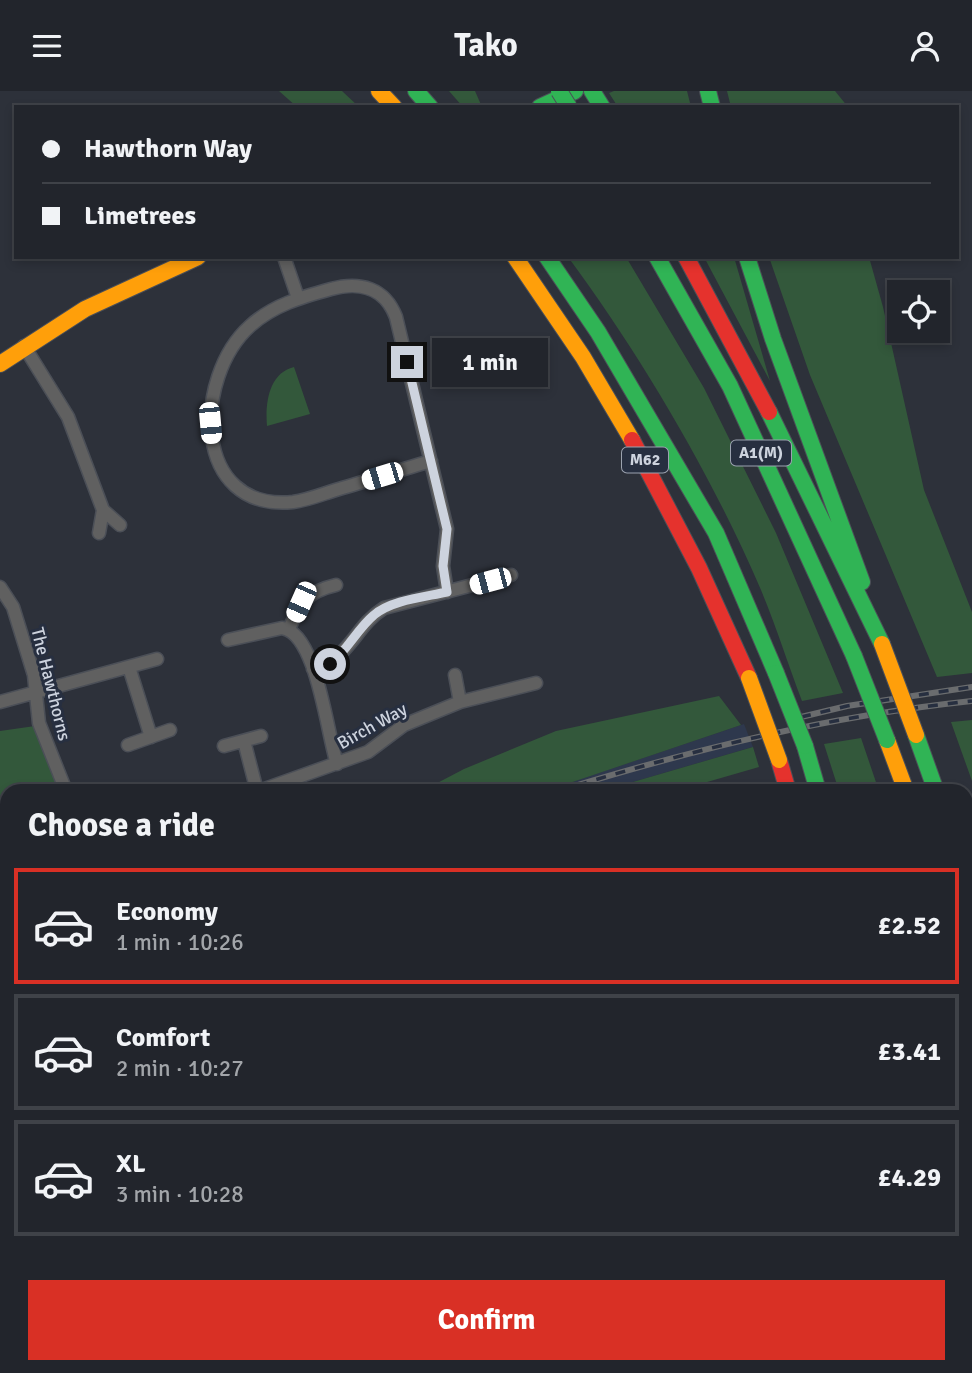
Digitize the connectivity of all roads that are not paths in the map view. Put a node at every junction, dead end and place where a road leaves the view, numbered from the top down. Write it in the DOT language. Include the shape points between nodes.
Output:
graph roads {
  1 [pos="379,91"];
  2 [pos="416,91"];
  3 [pos="575,91"];
  4 [pos="392,105"];
  5 [pos="428,105"];
  6 [pos="544,105"];
  7 [pos="194,259"];
  8 [pos="285,259"];
  9 [pos="516,259"];
  10 [pos="548,259"];
  11 [pos="658,259"];
  12 [pos="687,259"];
  13 [pos="748,259"];
  14 [pos="298,298"];
  15 [pos="24,345"];
  16 [pos="0,364"];
  17 [pos="431,461"];
  18 [pos="103,510"];
  19 [pos="120,525"];
  20 [pos="99,533"];
  21 [pos="511,575"];
  22 [pos="336,585"];
  23 [pos="0,587"];
  24 [pos="447,592"];
  25 [pos="289,629"];
  26 [pos="228,639"];
  27 [pos="882,644"];
  28 [pos="158,659"];
  29 [pos="129,667"];
  30 [pos="313,669"];
  31 [pos="455,675"];
  32 [pos="536,683"];
  33 [pos="37,693"];
  34 [pos="0,702"];
  35 [pos="460,702"];
  36 [pos="170,730"];
  37 [pos="261,736"];
  38 [pos="150,737"];
  39 [pos="244,741"];
  40 [pos="128,745"];
  41 [pos="224,746"];
  42 [pos="337,764"];
  43 [pos="63,784"];
  44 [pos="256,784"];
  45 [pos="278,784"];
  46 [pos="786,784"];
  47 [pos="816,784"];
  48 [pos="903,784"];
  49 [pos="934,784"];
  1 -- 4 [label="main road"];
  2 -- 5 [label="main road"];
  3 -- 6 [label="main road"];
  7 -- 15 [label="main road" via="85,309"];
  8 -- 14 [label="street"];
  9 -- 46 [label="main road, M62, bridge" via="631,435 712,594 749,678"];
  10 -- 47 [label="main road, M62, bridge" via="598,332 716,533 776,673"];
  11 -- 48 [label="main road, A1(M), bridge" via="730,386 854,656"];
  12 -- 27 [label="main road, A1(M)" via="745,362"];
  13 -- 27 [label="main road" via="777,350 838,507"];
  14 -- 17 [label="street" via="355,285 368,286 391,304"];
  14 -- 17 [label="street" via="249,327 218,373 211,398 211,432 215,454 228,477 249,493 293,502"];
  15 -- 16 [label="main road"];
  15 -- 18 [label="street" via="68,417"];
  17 -- 24 [label="street" via="448,543 443,566"];
  18 -- 19 [label="street"];
  18 -- 20 [label="street"];
  21 -- 24 [label="street"];
  22 -- 25 [label="street" via="301,602"];
  23 -- 33 [label="street, The Hawthorns" via="13,607"];
  24 -- 30 [label="street" via="384,608 373,615 344,653"];
  25 -- 26 [label="street"];
  25 -- 30 [label="street" via="307,648"];
  27 -- 49 [label="main road, A1(M), bridge"];
  28 -- 29 [label="street"];
  29 -- 33 [label="street"];
  29 -- 38 [label="street"];
  30 -- 42 [label="street"];
  31 -- 35 [label="street"];
  32 -- 35 [label="street, Birch Way"];
  33 -- 34 [label="street"];
  33 -- 43 [label="street, The Hawthorns" via="39,723"];
  35 -- 42 [label="street, Birch Way" via="404,725 368,752"];
  36 -- 38 [label="street"];
  37 -- 39 [label="street"];
  38 -- 40 [label="street"];
  39 -- 41 [label="street"];
  39 -- 44 [label="street, Birch Way"];
  42 -- 45 [label="street, Birch Way"];
}
